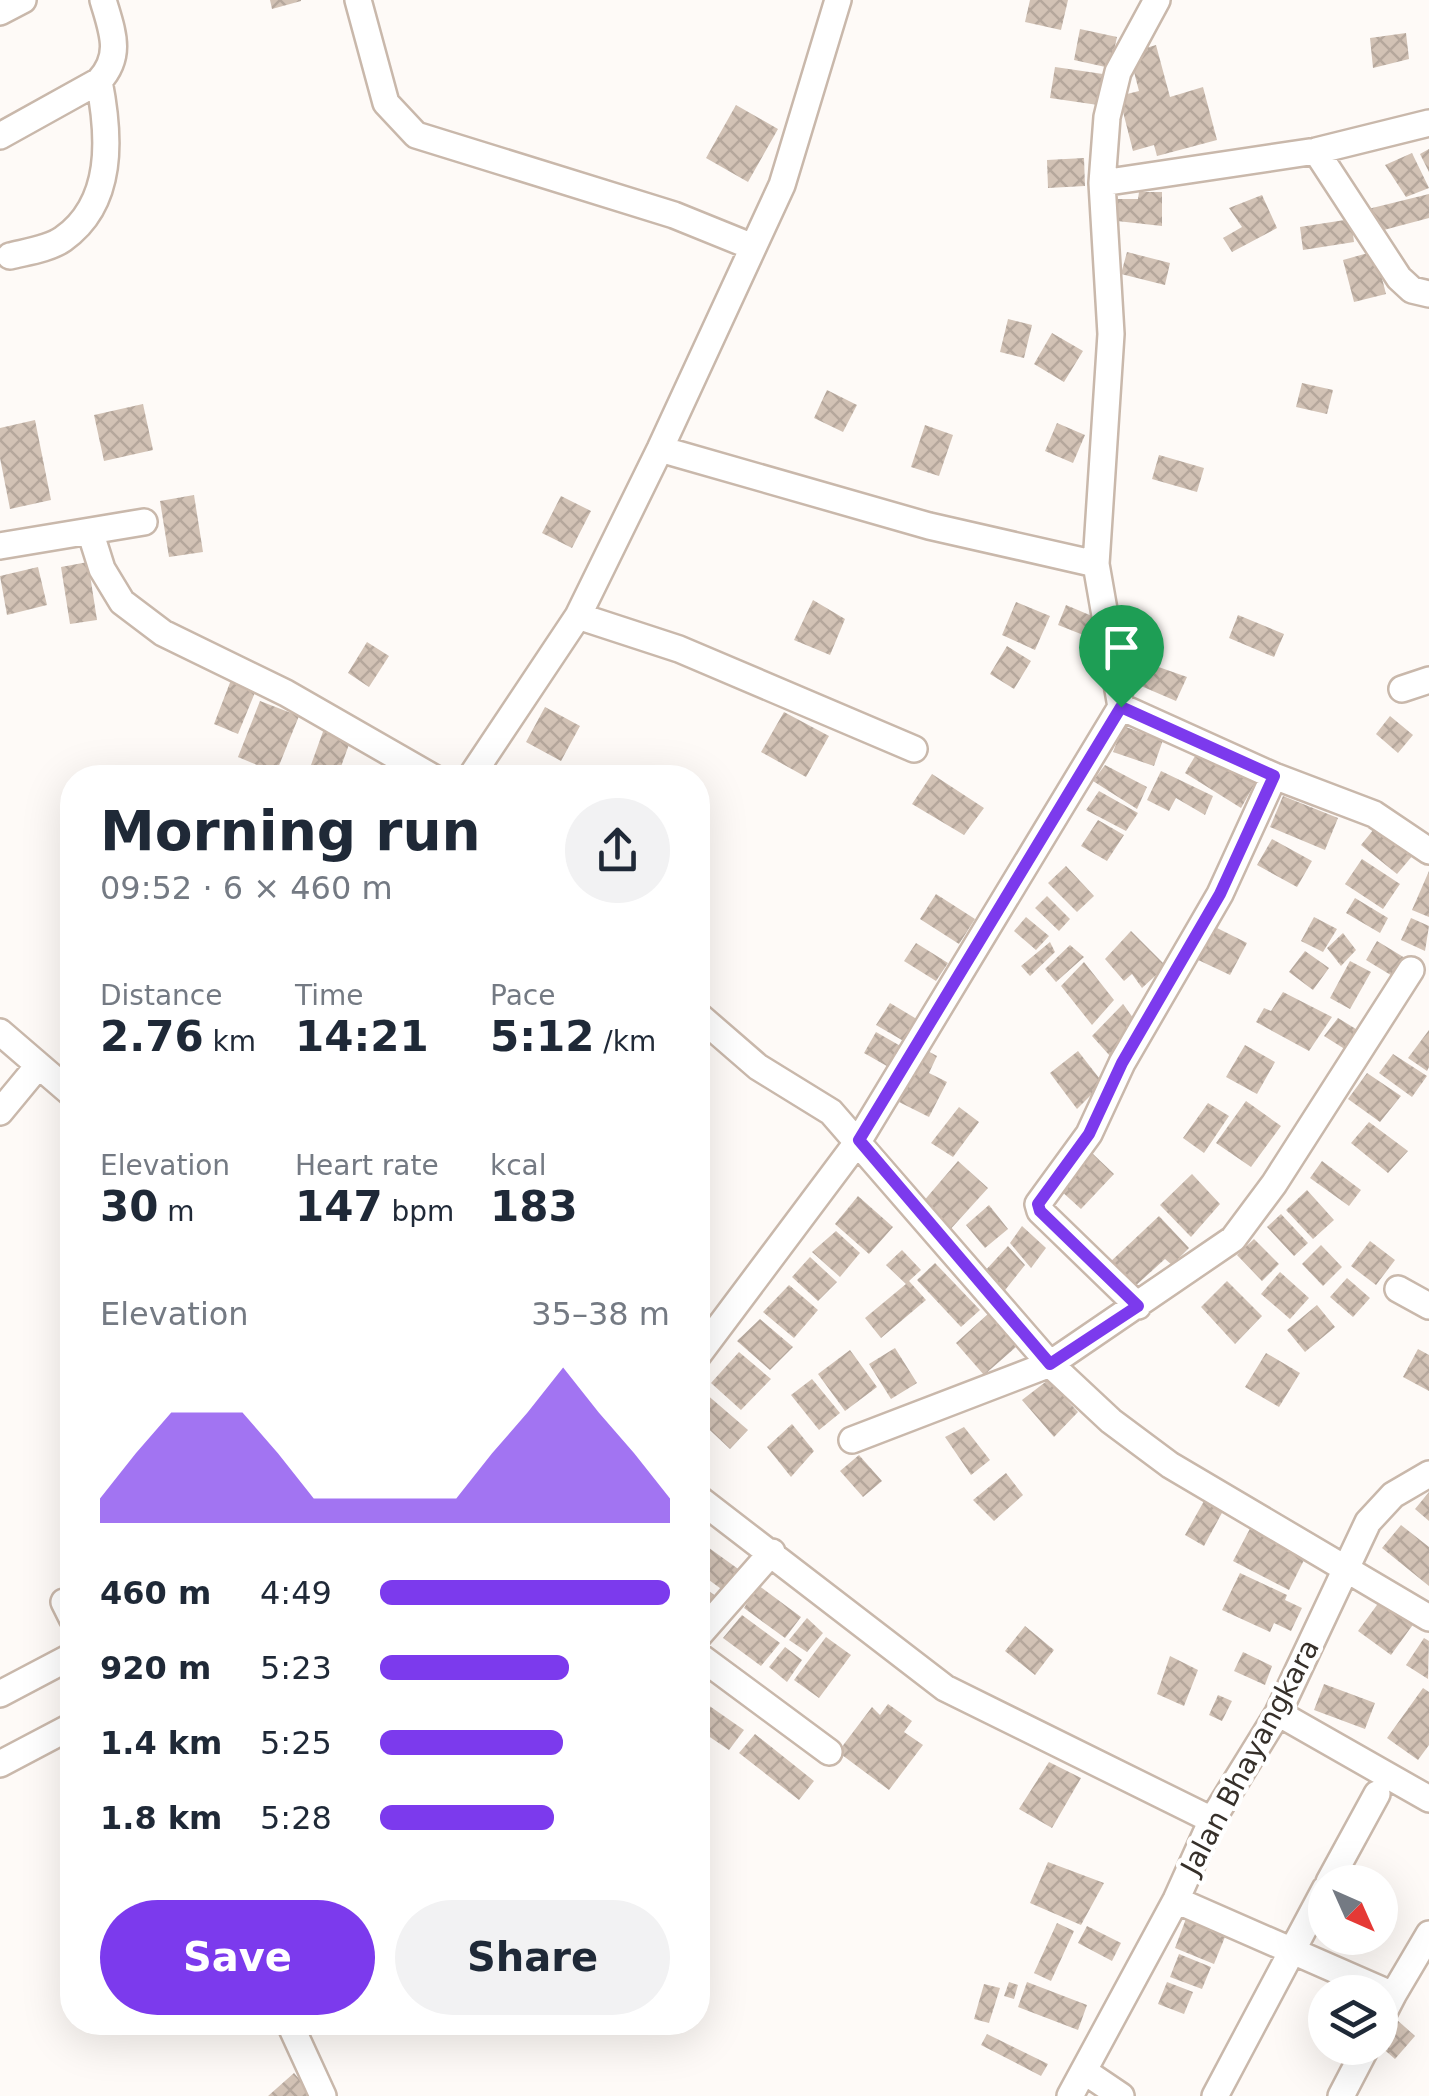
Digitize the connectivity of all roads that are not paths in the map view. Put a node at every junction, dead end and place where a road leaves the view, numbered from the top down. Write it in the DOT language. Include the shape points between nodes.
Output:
graph roads {
  1 [pos="23,0"];
  2 [pos="103,0"];
  3 [pos="358,0"];
  4 [pos="838,0"];
  5 [pos="1157,0"];
  6 [pos="0,12"];
  7 [pos="99,81"];
  8 [pos="1429,123"];
  9 [pos="0,136"];
  10 [pos="1316,151"];
  11 [pos="1102,183"];
  12 [pos="753,247"];
  13 [pos="10,256"];
  14 [pos="1429,294"];
  15 [pos="660,449"];
  16 [pos="144,522"];
  17 [pos="90,531"];
  18 [pos="0,546"];
  19 [pos="1096,564"];
  20 [pos="578,616"];
  21 [pos="1429,680"];
  22 [pos="1402,689"];
  23 [pos="1121,707"];
  24 [pos="914,749"];
  25 [pos="411,765"];
  26 [pos="479,765"];
  27 [pos="1274,776"];
  28 [pos="1429,851"];
  29 [pos="1411,970"];
  30 [pos="710,1025"];
  31 [pos="0,1032"];
  32 [pos="38,1066"];
  33 [pos="60,1084"];
  34 [pos="0,1112"];
  35 [pos="859,1140"];
  36 [pos="1398,1289"];
  37 [pos="1138,1306"];
  38 [pos="1429,1306"];
  39 [pos="710,1338"];
  40 [pos="1050,1364"];
  41 [pos="852,1440"];
  42 [pos="1429,1474"];
  43 [pos="710,1507"];
  44 [pos="772,1552"];
  45 [pos="1346,1565"];
  46 [pos="1429,1618"];
  47 [pos="710,1622"];
  48 [pos="60,1662"];
  49 [pos="710,1664"];
  50 [pos="0,1694"];
  51 [pos="1278,1713"];
  52 [pos="60,1732"];
  53 [pos="828,1752"];
  54 [pos="0,1764"];
  55 [pos="1376,1794"];
  56 [pos="1429,1799"];
  57 [pos="1212,1820"];
  58 [pos="1338,1865"];
  59 [pos="1176,1900"];
  60 [pos="1308,1920"];
  61 [pos="1429,1934"];
  62 [pos="1293,1948"];
  63 [pos="1350,1975"];
  64 [pos="1398,1987"];
  65 [pos="295,2035"];
  66 [pos="1357,2065"];
  67 [pos="1084,2071"];
  68 [pos="323,2096"];
  69 [pos="1070,2096"];
  70 [pos="1121,2096"];
  71 [pos="1215,2096"];
  72 [pos="1341,2096"];
  1 -- 6 [label="street"];
  2 -- 7 [label="street" via="115,56"];
  3 -- 12 [label="street" via="386,103 416,135 674,215"];
  4 -- 12 [label="street" via="782,185"];
  5 -- 11 [label="street" via="1118,72 1106,116"];
  7 -- 9 [label="street"];
  7 -- 13 [label="street" via="106,158 98,198 60,242"];
  8 -- 10 [label="street"];
  10 -- 11 [label="street"];
  10 -- 14 [label="street" via="1399,278"];
  11 -- 19 [label="street" via="1111,334"];
  12 -- 15 [label="street"];
  15 -- 19 [label="street" via="928,526"];
  15 -- 20 [label="street"];
  16 -- 17 [label="street"];
  17 -- 18 [label="street"];
  17 -- 25 [label="street" via="102,570 122,602 162,633"];
  19 -- 23 [label="street"];
  20 -- 24 [label="street" via="679,649"];
  20 -- 26 [label="street"];
  21 -- 22 [label="street"];
  23 -- 27 [label="street"];
  23 -- 35 [label="street"];
  27 -- 28 [label="street" via="1374,814"];
  27 -- 37 [label="street" via="1220,894 1122,1063 1089,1134 1038,1204"];
  29 -- 37 [label="street" via="1233,1239"];
  30 -- 35 [label="street" via="758,1067 831,1112"];
  31 -- 32 [label="street"];
  32 -- 33 [label="street"];
  32 -- 34 [label="street"];
  35 -- 39 [label="street"];
  35 -- 40 [label="street"];
  36 -- 38 [label="street"];
  37 -- 40 [label="street"];
  40 -- 41 [label="street"];
  40 -- 45 [label="street" via="1170,1465"];
  42 -- 45 [label="street, Jalan Bhayangkara" via="1393,1495 1368,1522"];
  43 -- 44 [label="street"];
  44 -- 47 [label="street"];
  44 -- 57 [label="street" via="944,1688"];
  45 -- 46 [label="street"];
  45 -- 51 [label="street, Jalan Bhayangkara"];
  48 -- 50 [label="street"];
  49 -- 53 [label="street"];
  51 -- 56 [label="street"];
  51 -- 57 [label="street, Jalan Bhayangkara"];
  52 -- 54 [label="street"];
  55 -- 58 [label="street"];
  57 -- 59 [label="street, Jalan Bhayangkara"];
  59 -- 62 [label="street"];
  59 -- 67 [label="street, Jalan Bhayangkara"];
  60 -- 62 [label="street"];
  61 -- 64 [label="street"];
  62 -- 63 [label="street"];
  62 -- 71 [label="street"];
  65 -- 68 [label="street"];
  66 -- 72 [label="street"];
  67 -- 69 [label="street, Jalan Bhayangkara"];
  67 -- 70 [label="street"];
}
